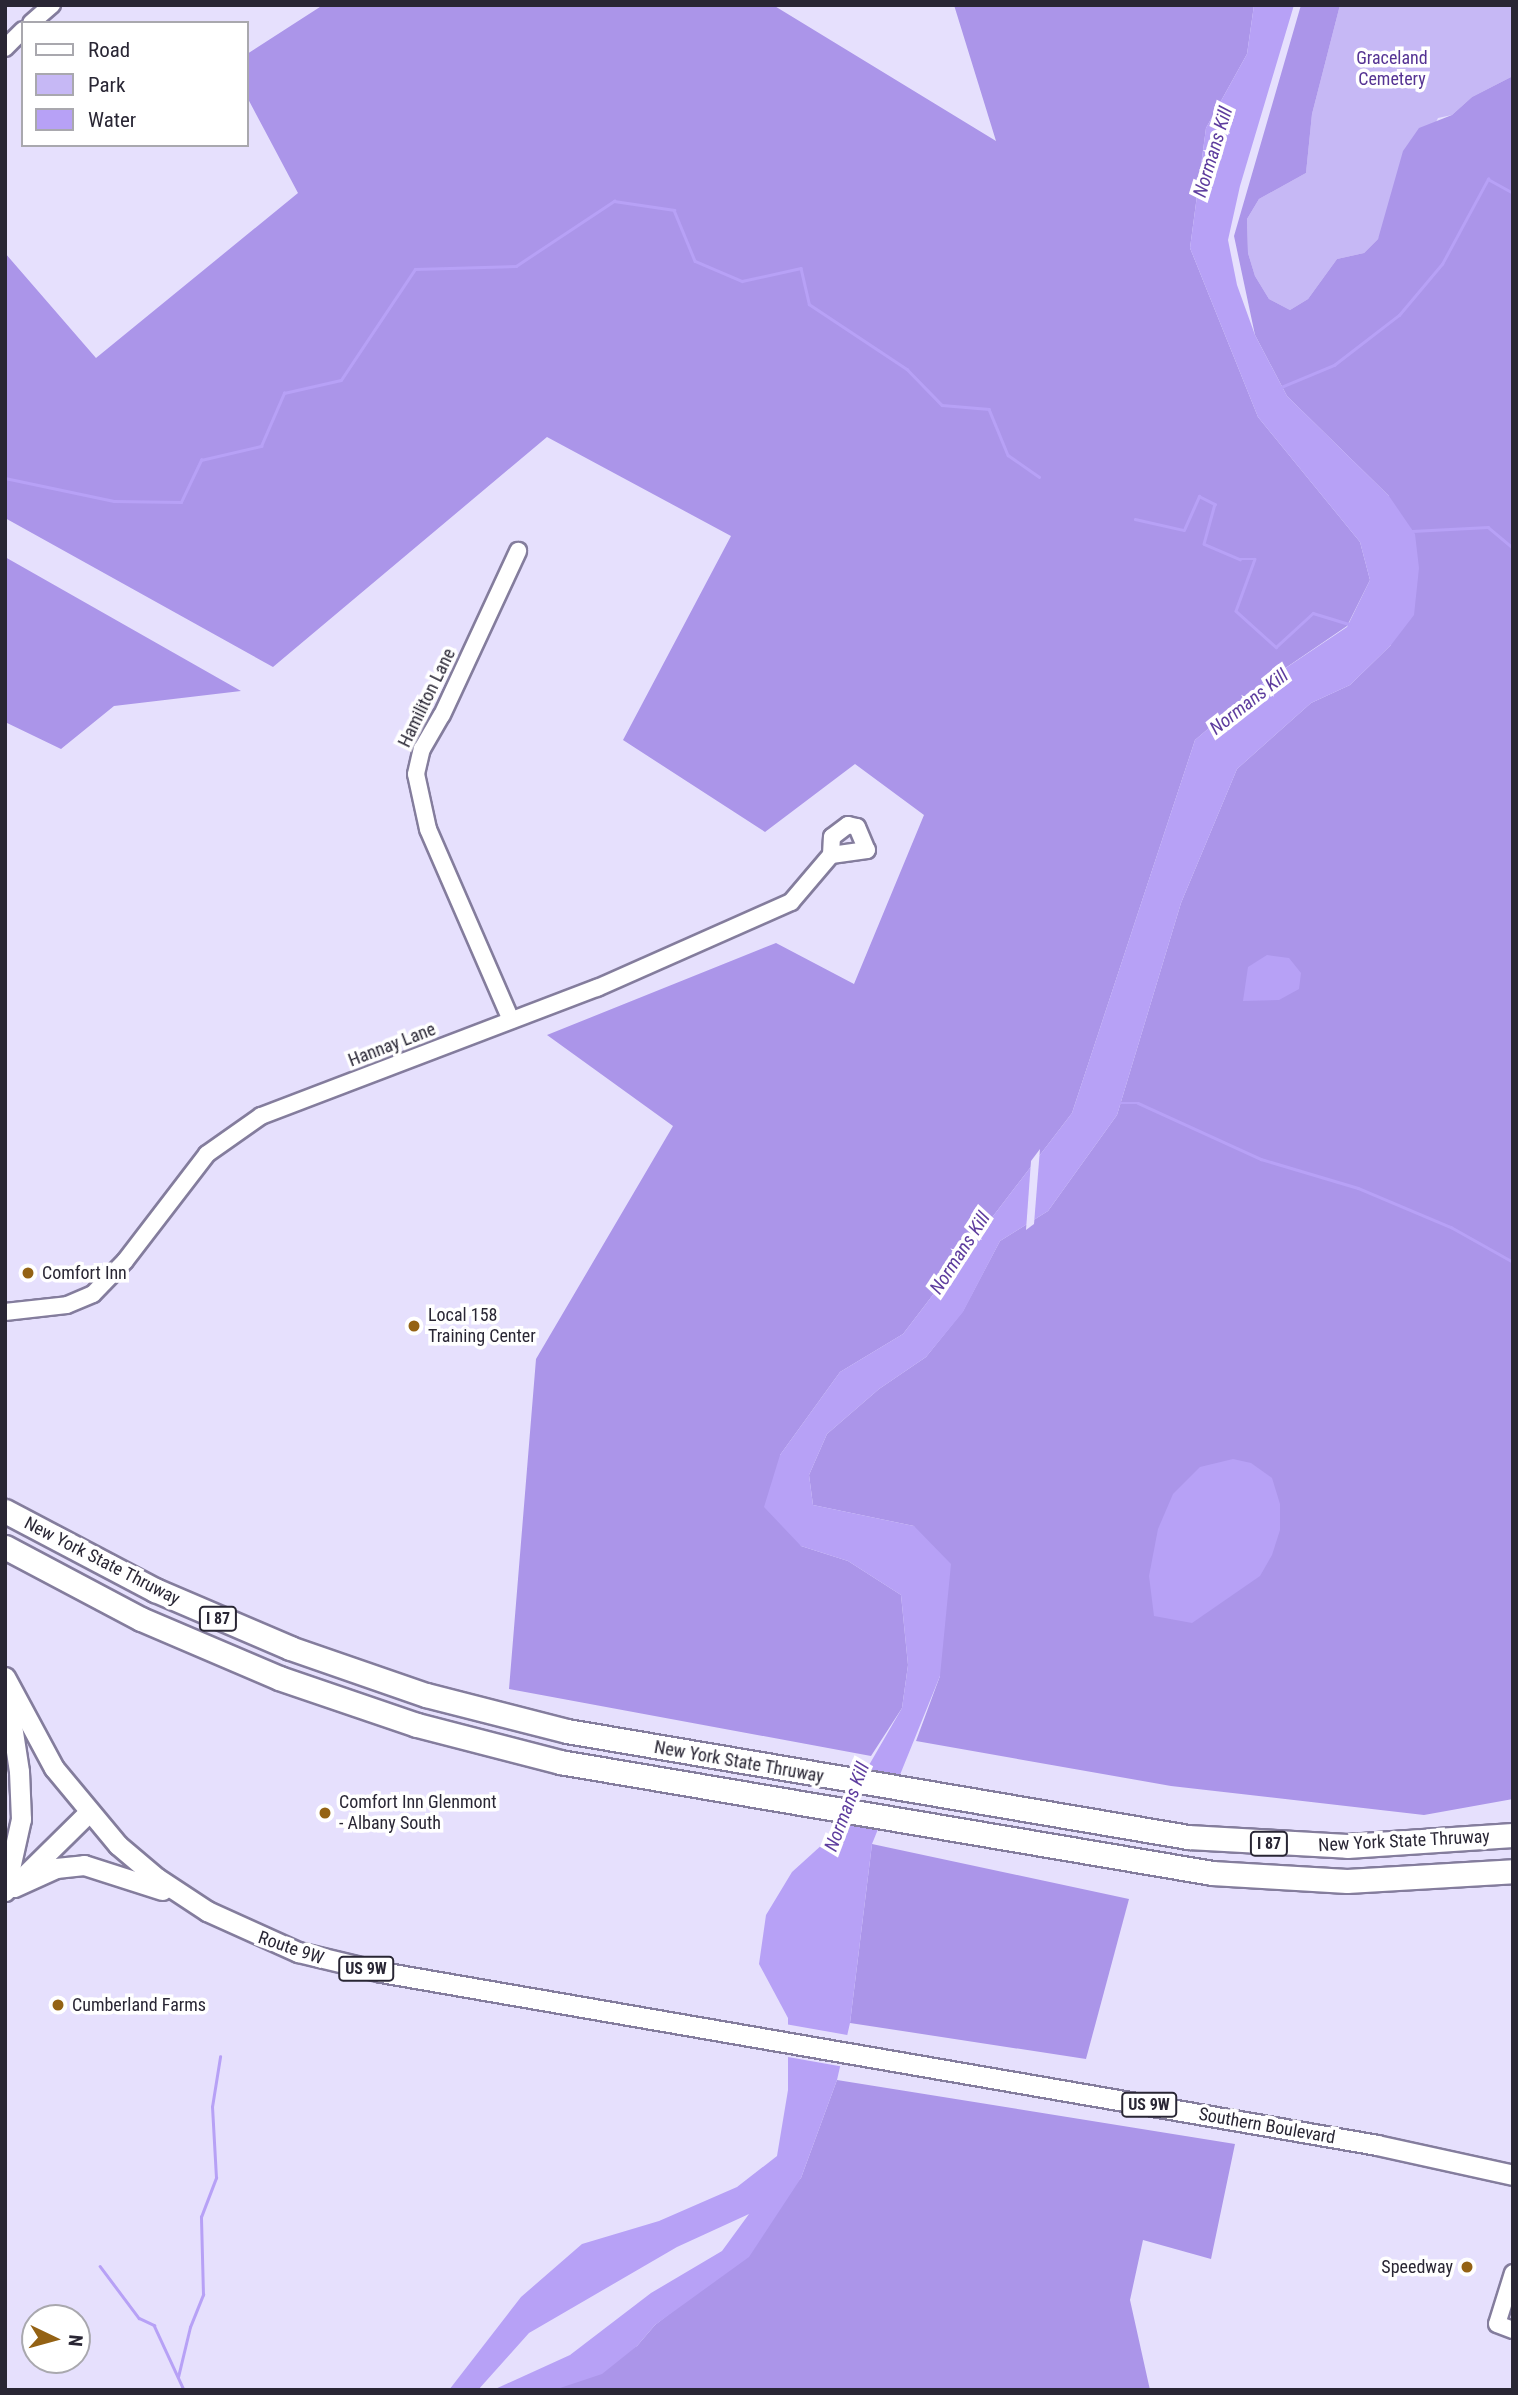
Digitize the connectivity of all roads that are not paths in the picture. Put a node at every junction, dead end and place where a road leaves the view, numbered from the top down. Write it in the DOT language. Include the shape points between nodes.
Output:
graph roads {
  1 [pos="52,5"];
  2 [pos="34,21"];
  3 [pos="21,32"];
  4 [pos="5,48"];
  5 [pos="518,551"];
  6 [pos="831,855"];
  7 [pos="511,1020"];
  8 [pos="5,1312"];
  9 [pos="7,1512"];
  10 [pos="9,1549"];
  11 [pos="5,1677"];
  12 [pos="5,1684"];
  13 [pos="88,1813"];
  14 [pos="1513,1835"];
  15 [pos="1513,1871"];
  16 [pos="8,1892"];
  17 [pos="189,1900"];
  18 [pos="814,2047"];
  19 [pos="1513,2175"];
  20 [pos="1513,2273"];
  21 [pos="1513,2330"];
  1 -- 2 [label="street"];
  3 -- 4 [label="street"];
  5 -- 7 [label="street, Hamiliton Lane" via="422,749 416,774 428,830"];
  6 -- 7 [label="street, Hannay Lane" via="791,902 597,988"];
  7 -- 8 [label="street, Hannay Lane" via="261,1116 207,1154 125,1261 93,1294 67,1305"];
  9 -- 14 [label="highway, New York State Thruway / I 87" via="187,1605 358,1673 531,1723 1188,1838 1401,1845"];
  10 -- 15 [label="highway, New York State Thruway / I 87" via="174,1634 370,1710 560,1762 1131,1863 1292,1880 1431,1879"];
  11 -- 13 [label="main road, Route 9W / US 9W" via="38,1745"];
  12 -- 16 [label="main road" via="22,1803"];
  13 -- 16 [label="main road"];
  13 -- 17 [label="main road, Route 9W / US 9W" via="144,1868"];
  16 -- 17 [label="main road" via="56,1868 84,1865"];
  17 -- 18 [label="main road, Route 9W / US 9W" via="255,1936 328,1961"];
  18 -- 19 [label="main road, Southern Boulevard / US 9W" via="1377,2145"];
  20 -- 21 [label="street" via="1497,2324"];
}
